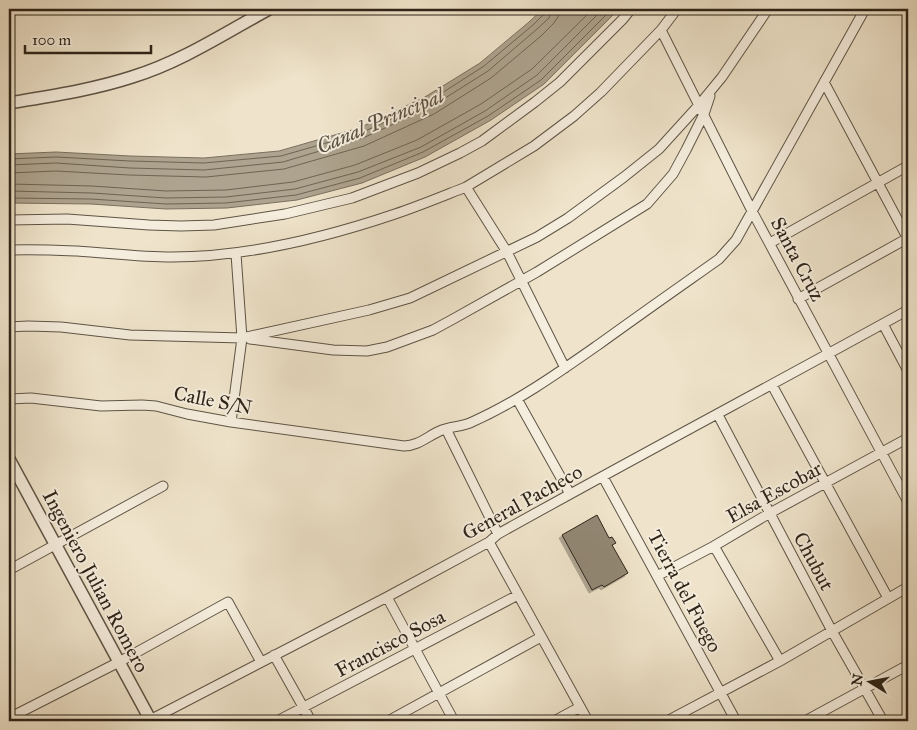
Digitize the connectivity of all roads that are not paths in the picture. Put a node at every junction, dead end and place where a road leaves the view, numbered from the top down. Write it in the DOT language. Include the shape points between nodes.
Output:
graph roads {
  1 [pos="269,9"];
  2 [pos="632,9"];
  3 [pos="676,9"];
  4 [pos="768,9"];
  5 [pos="865,9"];
  6 [pos="661,30"];
  7 [pos="824,82"];
  8 [pos="712,90"];
  9 [pos="9,103"];
  10 [pos="699,105"];
  11 [pos="704,114"];
  12 [pos="904,168"];
  13 [pos="878,183"];
  14 [pos="466,187"];
  15 [pos="752,210"];
  16 [pos="9,220"];
  17 [pos="908,239"];
  18 [pos="770,242"];
  19 [pos="9,250"];
  20 [pos="507,252"];
  21 [pos="236,254"];
  22 [pos="522,280"];
  23 [pos="798,299"];
  24 [pos="908,310"];
  25 [pos="883,324"];
  26 [pos="9,327"];
  27 [pos="242,338"];
  28 [pos="828,354"];
  29 [pos="565,368"];
  30 [pos="908,371"];
  31 [pos="772,385"];
  32 [pos="517,398"];
  33 [pos="9,399"];
  34 [pos="718,415"];
  35 [pos="231,422"];
  36 [pos="446,428"];
  37 [pos="908,438"];
  38 [pos="882,454"];
  39 [pos="9,459"];
  40 [pos="604,477"];
  41 [pos="826,484"];
  42 [pos="163,486"];
  43 [pos="570,494"];
  44 [pos="908,502"];
  45 [pos="770,514"];
  46 [pos="498,534"];
  47 [pos="489,542"];
  48 [pos="55,544"];
  49 [pos="714,546"];
  50 [pos="9,570"];
  51 [pos="657,576"];
  52 [pos="908,587"];
  53 [pos="518,595"];
  54 [pos="387,597"];
  55 [pos="888,598"];
  56 [pos="832,631"];
  57 [pos="541,637"];
  58 [pos="415,649"];
  59 [pos="274,655"];
  60 [pos="780,661"];
  61 [pos="119,662"];
  62 [pos="261,662"];
  63 [pos="908,665"];
  64 [pos="864,689"];
  65 [pos="439,693"];
  66 [pos="720,693"];
  67 [pos="303,708"];
  68 [pos="580,708"];
  69 [pos="9,718"];
  70 [pos="151,721"];
  71 [pos="277,721"];
  72 [pos="311,721"];
  73 [pos="388,721"];
  74 [pos="454,721"];
  75 [pos="554,721"];
  76 [pos="588,721"];
  77 [pos="667,721"];
  78 [pos="736,721"];
  79 [pos="805,721"];
  80 [pos="882,721"];
  1 -- 9 [label="street" via="178,59 133,77 76,92"];
  2 -- 16 [label="street" via="560,82 482,141 418,173 352,198 285,214 214,225"];
  3 -- 6 [label="street"];
  4 -- 8 [label="street"];
  5 -- 7 [label="street"];
  6 -- 10 [label="street, Santa Cruz"];
  6 -- 14 [label="street" via="574,116 534,146"];
  7 -- 13 [label="street"];
  7 -- 15 [label="street"];
  8 -- 10 [label="street"];
  8 -- 11 [label="street"];
  10 -- 11 [label="street, Santa Cruz"];
  10 -- 20 [label="street" via="659,149 624,177 568,218"];
  11 -- 15 [label="street, Santa Cruz"];
  11 -- 22 [label="street" via="673,174 647,204"];
  12 -- 13 [label="street"];
  13 -- 17 [label="street"];
  13 -- 18 [label="street"];
  14 -- 20 [label="street"];
  14 -- 21 [label="street" via="340,231"];
  15 -- 18 [label="street, Santa Cruz"];
  15 -- 29 [label="street" via="736,240 719,259"];
  17 -- 23 [label="street"];
  18 -- 23 [label="street, Santa Cruz"];
  19 -- 21 [label="street" via="165,257"];
  20 -- 22 [label="street"];
  20 -- 27 [label="street" via="410,298"];
  21 -- 27 [label="street"];
  22 -- 27 [label="street" via="432,330 387,347 367,351 333,350"];
  22 -- 29 [label="street"];
  23 -- 28 [label="street, Santa Cruz"];
  24 -- 25 [label="street, General Pacheco"];
  25 -- 28 [label="street, General Pacheco"];
  25 -- 30 [label="street"];
  26 -- 27 [label="street"];
  27 -- 35 [label="street"];
  28 -- 31 [label="street, General Pacheco"];
  28 -- 38 [label="street, Santa Cruz"];
  29 -- 32 [label="street"];
  31 -- 34 [label="street, General Pacheco"];
  31 -- 41 [label="street"];
  32 -- 36 [label="street" via="473,422"];
  32 -- 43 [label="street"];
  33 -- 35 [label="street, Calle S/N" via="31,398 101,406 156,406"];
  34 -- 40 [label="street, General Pacheco"];
  34 -- 45 [label="street, Chubut"];
  35 -- 36 [label="street, Calle S/N" via="410,446"];
  36 -- 46 [label="street"];
  37 -- 38 [label="street, Elsa Escobar"];
  38 -- 41 [label="street, Elsa Escobar"];
  38 -- 44 [label="street, Santa Cruz"];
  39 -- 48 [label="street, Ingeniero Julian Romero"];
  40 -- 43 [label="street, General Pacheco"];
  40 -- 51 [label="street, Tierra del Fuego"];
  41 -- 45 [label="street, Elsa Escobar"];
  41 -- 55 [label="street"];
  42 -- 48 [label="street"];
  43 -- 46 [label="street, General Pacheco"];
  45 -- 49 [label="street, Elsa Escobar"];
  45 -- 56 [label="street, Chubut"];
  46 -- 47 [label="street, General Pacheco"];
  47 -- 53 [label="street"];
  47 -- 54 [label="street, General Pacheco"];
  48 -- 50 [label="street"];
  48 -- 61 [label="street, Ingeniero Julian Romero"];
  49 -- 51 [label="street, Elsa Escobar"];
  49 -- 60 [label="street"];
  51 -- 66 [label="street, Tierra del Fuego"];
  52 -- 55 [label="street"];
  53 -- 57 [label="street"];
  53 -- 58 [label="street, Francisco Sosa"];
  54 -- 58 [label="street"];
  54 -- 59 [label="street, General Pacheco"];
  55 -- 56 [label="street"];
  56 -- 60 [label="street"];
  56 -- 64 [label="street, Chubut"];
  57 -- 65 [label="street"];
  57 -- 68 [label="street"];
  58 -- 65 [label="street"];
  58 -- 67 [label="street, Francisco Sosa"];
  59 -- 62 [label="street, General Pacheco"];
  59 -- 67 [label="street"];
  60 -- 66 [label="street"];
  61 -- 62 [label="street" via="228,602"];
  61 -- 69 [label="street"];
  61 -- 70 [label="street, Ingeniero Julian Romero"];
  62 -- 70 [label="street, General Pacheco"];
  63 -- 64 [label="street"];
  64 -- 79 [label="street"];
  64 -- 80 [label="street, Chubut"];
  65 -- 73 [label="street"];
  65 -- 74 [label="street"];
  66 -- 77 [label="street"];
  66 -- 78 [label="street, Tierra del Fuego"];
  67 -- 71 [label="street, Francisco Sosa"];
  67 -- 72 [label="street"];
  68 -- 75 [label="street"];
  68 -- 76 [label="street"];
}
